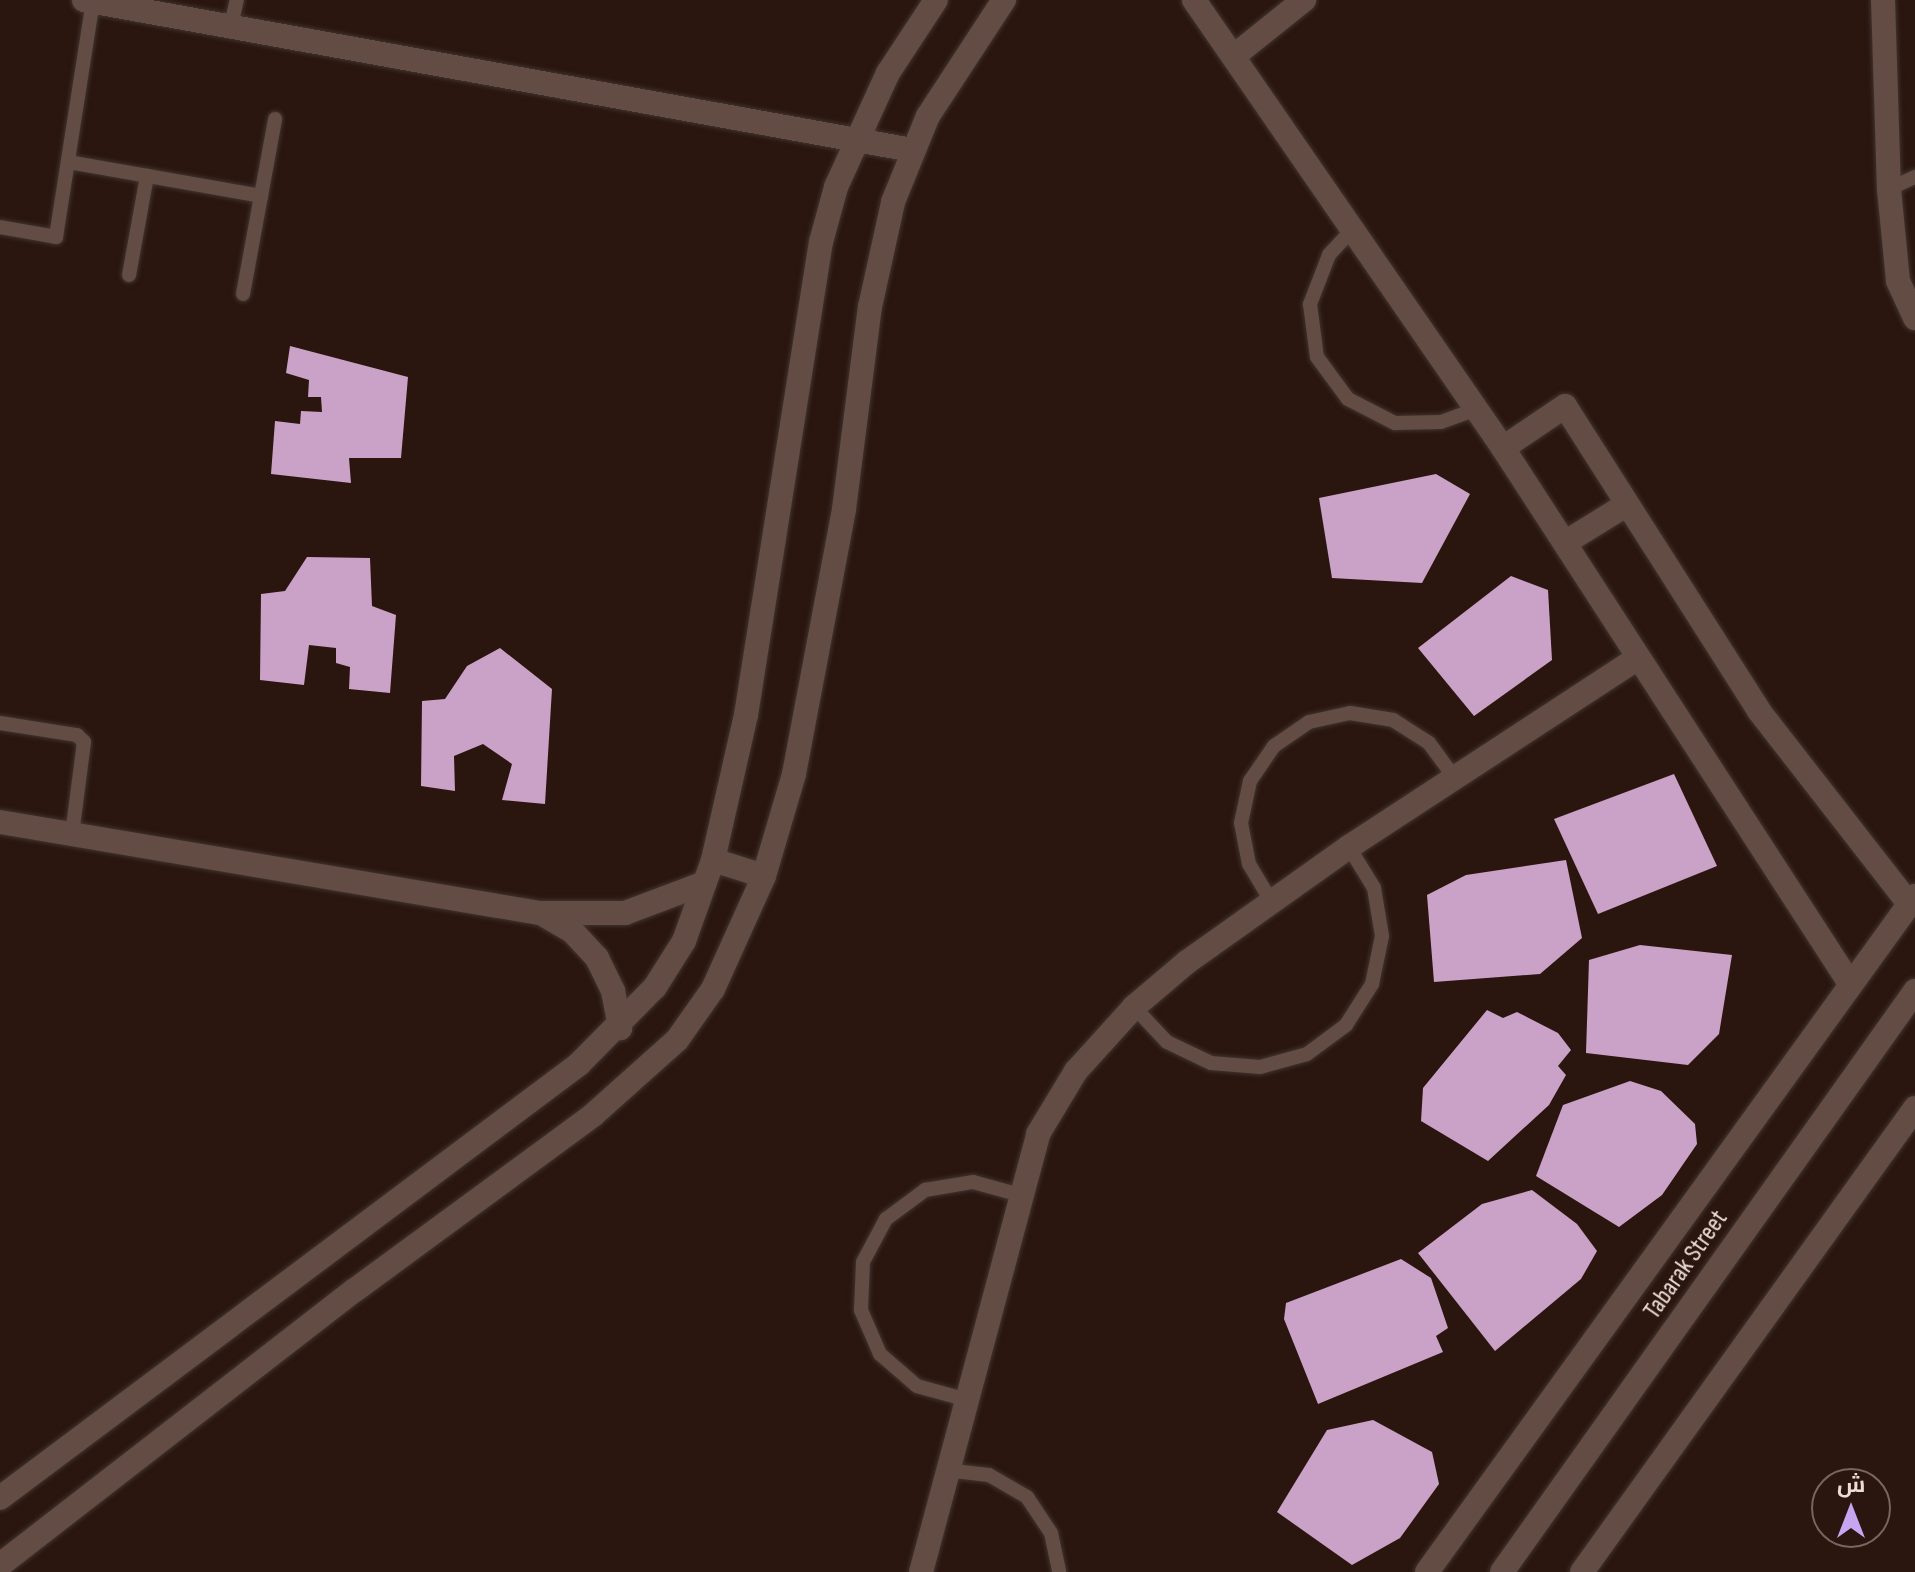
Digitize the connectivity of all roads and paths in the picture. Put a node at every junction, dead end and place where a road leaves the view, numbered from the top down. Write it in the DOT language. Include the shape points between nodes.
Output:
graph roads {
  1 [pos="237,0"];
  2 [pos="936,0"];
  3 [pos="1004,0"];
  4 [pos="1194,0"];
  5 [pos="1883,0"];
  6 [pos="89,1"];
  7 [pos="1298,2"];
  8 [pos="231,25"];
  9 [pos="1234,56"];
  10 [pos="275,119"];
  11 [pos="856,138"];
  12 [pos="912,150"];
  13 [pos="69,162"];
  14 [pos="147,176"];
  15 [pos="1915,177"];
  16 [pos="1889,189"];
  17 [pos="261,196"];
  18 [pos="0,227"];
  19 [pos="1352,230"];
  20 [pos="129,275"];
  21 [pos="243,294"];
  22 [pos="1915,318"];
  23 [pos="1476,409"];
  24 [pos="1503,448"];
  25 [pos="1626,505"];
  26 [pos="1566,542"];
  27 [pos="1636,659"];
  28 [pos="0,723"];
  29 [pos="1454,777"];
  30 [pos="0,822"];
  31 [pos="72,834"];
  32 [pos="1349,847"];
  33 [pos="713,860"];
  34 [pos="764,876"];
  35 [pos="705,883"];
  36 [pos="1912,900"];
  37 [pos="1271,901"];
  38 [pos="540,913"];
  39 [pos="1849,982"];
  40 [pos="1915,991"];
  41 [pos="1134,1007"];
  42 [pos="620,1028"];
  43 [pos="1915,1108"];
  44 [pos="1020,1195"];
  45 [pos="964,1399"];
  46 [pos="945,1470"];
  47 [pos="0,1498"];
  48 [pos="0,1565"];
  49 [pos="921,1572"];
  50 [pos="1059,1572"];
  51 [pos="1427,1572"];
  52 [pos="1502,1572"];
  53 [pos="1582,1572"];
  1 -- 8 [label="lane"];
  2 -- 11 [label="street" via="888,73"];
  3 -- 12 [label="street"];
  4 -- 9 [label="street"];
  5 -- 16 [label="street"];
  6 -- 8 [label="street"];
  6 -- 13 [label="lane"];
  7 -- 9 [label="street"];
  8 -- 11 [label="street"];
  9 -- 19 [label="street"];
  10 -- 17 [label="lane"];
  11 -- 12 [label="street"];
  11 -- 33 [label="street" via="821,242 765,610"];
  12 -- 34 [label="street" via="878,263 808,708"];
  13 -- 14 [label="lane"];
  13 -- 18 [label="lane" via="56,237"];
  14 -- 17 [label="lane"];
  14 -- 20 [label="lane"];
  15 -- 16 [label="lane"];
  16 -- 22 [label="street" via="1898,281"];
  17 -- 21 [label="lane"];
  19 -- 23 [label="street"];
  19 -- 23 [label="lane" via="1329,255 1310,304 1317,357 1348,399 1395,423 1441,422"];
  23 -- 24 [label="street"];
  24 -- 25 [label="street" via="1565,406"];
  24 -- 26 [label="street"];
  25 -- 26 [label="street"];
  25 -- 36 [label="street" via="1759,711"];
  26 -- 27 [label="street"];
  27 -- 29 [label="street"];
  27 -- 39 [label="street"];
  28 -- 31 [label="lane" via="77,735 84,742"];
  29 -- 32 [label="street"];
  29 -- 37 [label="lane" via="1429,743 1393,720 1350,713 1309,722 1274,746 1250,781 1241,823 1249,864"];
  30 -- 31 [label="street"];
  31 -- 38 [label="street"];
  32 -- 37 [label="street"];
  32 -- 41 [label="lane" via="1374,888 1382,936 1372,984 1353,1014 1307,1054 1260,1067 1211,1063 1167,1042"];
  33 -- 34 [label="street"];
  33 -- 35 [label="street"];
  34 -- 48 [label="street" via="713,989 677,1040 634,1082"];
  35 -- 38 [label="street" via="625,913"];
  35 -- 42 [label="street" via="684,941"];
  36 -- 39 [label="street"];
  37 -- 41 [label="street"];
  38 -- 42 [label="street" via="572,931 597,958 613,991"];
  39 -- 51 [label="street"];
  40 -- 52 [label="street, Tabarak Street"];
  41 -- 44 [label="street" via="1076,1071 1046,1121"];
  42 -- 47 [label="street"];
  43 -- 53 [label="street"];
  44 -- 45 [label="street"];
  44 -- 45 [label="lane" via="973,1182 925,1190 886,1219 863,1262 861,1310 880,1354 917,1386"];
  45 -- 46 [label="street"];
  46 -- 49 [label="street"];
  46 -- 50 [label="lane" via="989,1475 1027,1497 1051,1533"];
}
